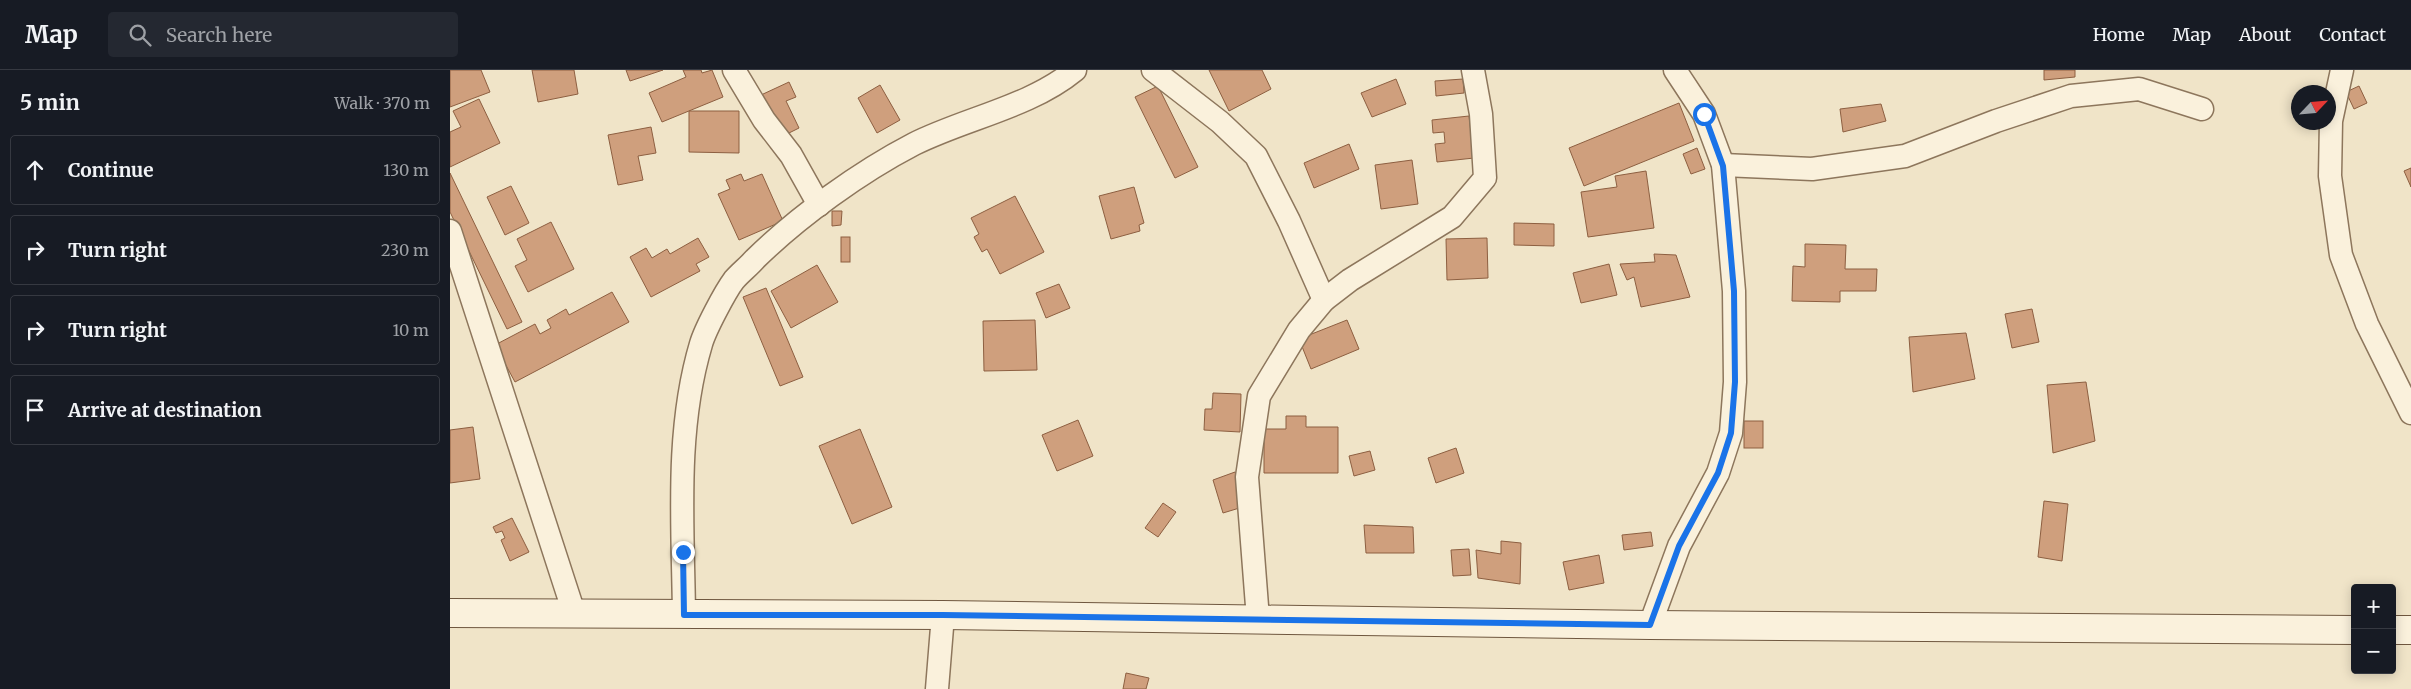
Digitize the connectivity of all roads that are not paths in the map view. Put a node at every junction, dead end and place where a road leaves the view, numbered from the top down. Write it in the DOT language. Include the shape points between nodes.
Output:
graph roads {
  1 [pos="734,70"];
  2 [pos="1075,70"];
  3 [pos="1153,70"];
  4 [pos="1473,70"];
  5 [pos="1675,70"];
  6 [pos="2342,70"];
  7 [pos="2202,109"];
  8 [pos="1723,166"];
  9 [pos="819,205"];
  10 [pos="450,232"];
  11 [pos="1324,300"];
  12 [pos="2411,413"];
  13 [pos="450,613"];
  14 [pos="574,613"];
  15 [pos="684,615"];
  16 [pos="943,615"];
  17 [pos="1258,618"];
  18 [pos="1650,625"];
  19 [pos="2351,630"];
  20 [pos="2396,630"];
  21 [pos="2411,630"];
  22 [pos="937,689"];
  1 -- 9 [label="street" via="764,120 791,155"];
  2 -- 9 [label="street" via="1062,80 1014,103 940,131 902,151"];
  3 -- 11 [label="street" via="1220,122 1256,156"];
  4 -- 11 [label="street" via="1481,114 1485,178 1452,217 1350,280"];
  5 -- 8 [label="street" via="1704,114"];
  6 -- 12 [label="street" via="2331,121 2330,176 2340,254 2367,324"];
  7 -- 8 [label="street" via="2139,89 2071,96 1905,156 1812,169"];
  8 -- 18 [label="street" via="1734,291 1735,382 1731,433 1718,473 1679,546"];
  9 -- 15 [label="street" via="774,241 734,280 702,342 686,408"];
  10 -- 14 [label="street"];
  11 -- 17 [label="street" via="1299,330 1259,396 1248,477"];
  13 -- 14 [label="main road"];
  14 -- 15 [label="main road"];
  15 -- 16 [label="main road"];
  16 -- 17 [label="main road"];
  16 -- 22 [label="street"];
  17 -- 18 [label="main road"];
  18 -- 19 [label="main road"];
  20 -- 21 [label="main road"];
}
